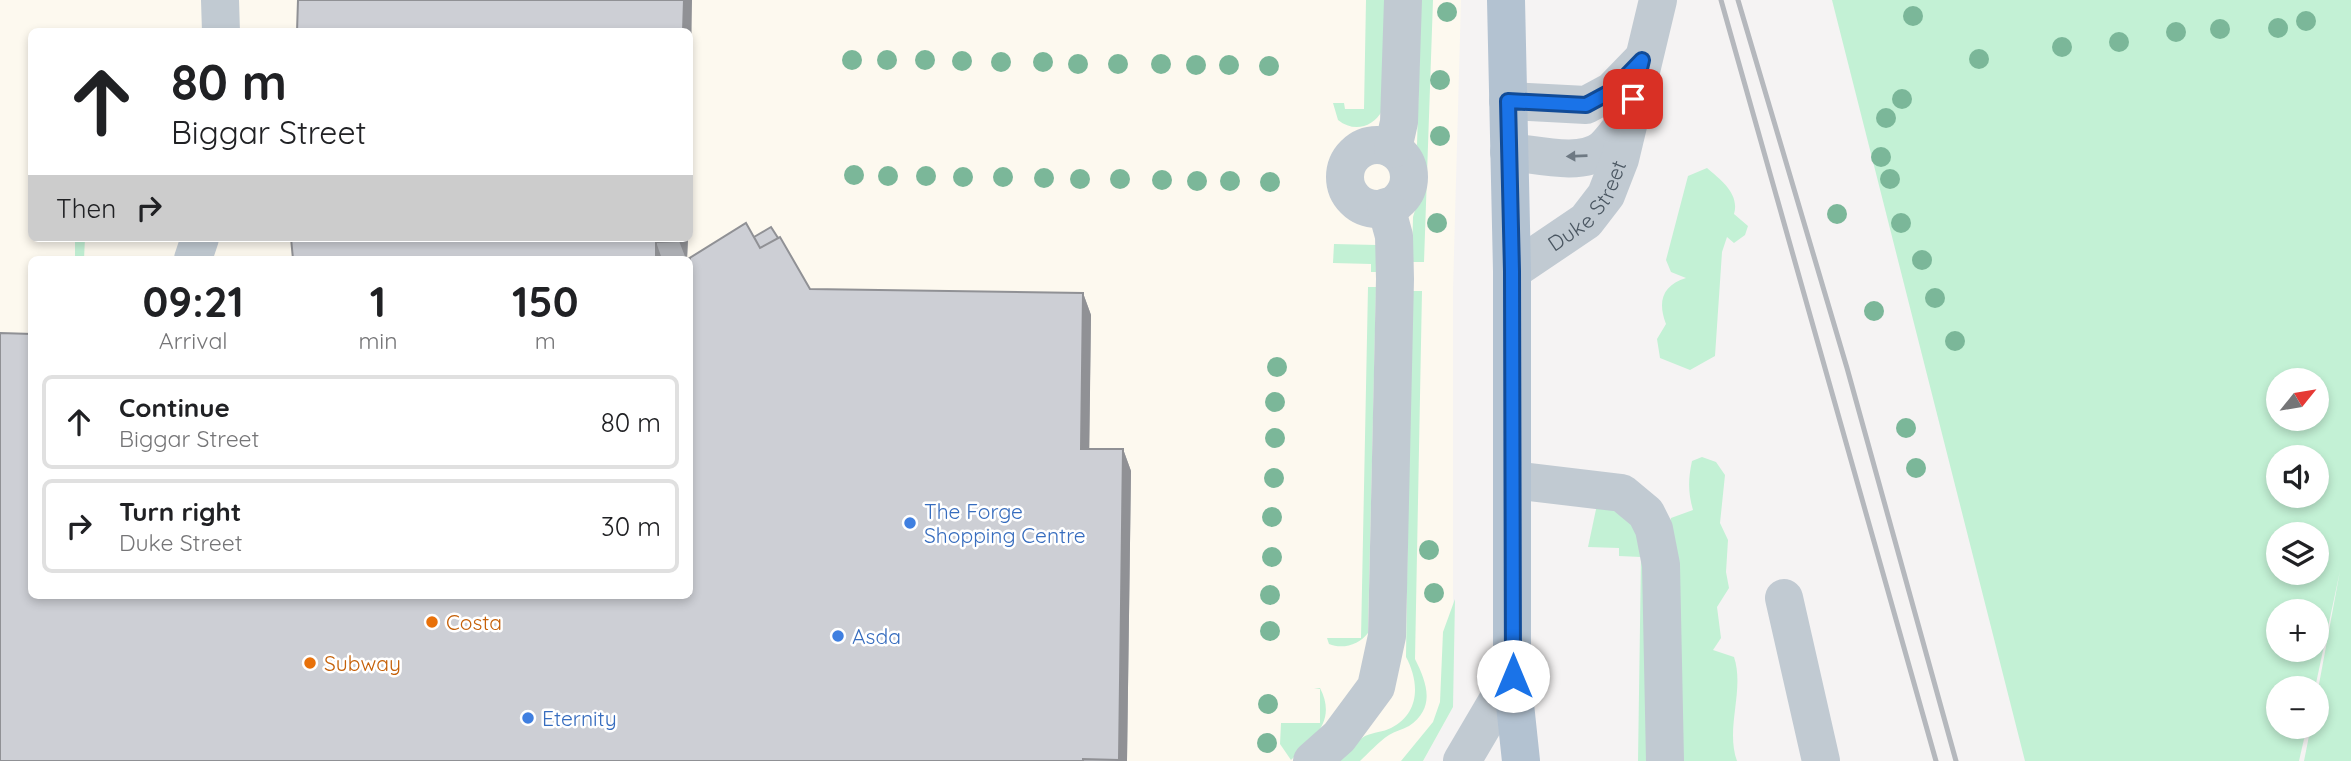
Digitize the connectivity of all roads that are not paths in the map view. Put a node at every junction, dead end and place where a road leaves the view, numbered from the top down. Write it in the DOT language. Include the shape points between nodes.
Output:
graph roads {
  1 [pos="220,0"];
  2 [pos="1403,0"];
  3 [pos="1506,0"];
  4 [pos="1658,0"];
  5 [pos="220,28"];
  6 [pos="1642,60"];
  7 [pos="1508,101"];
  8 [pos="1629,118"];
  9 [pos="1393,149"];
  10 [pos="1509,152"];
  11 [pos="1386,207"];
  12 [pos="1512,271"];
  13 [pos="1512,480"];
  14 [pos="1784,598"];
  15 [pos="1513,676"];
  16 [pos="1312,761"];
  17 [pos="1462,761"];
  18 [pos="1521,761"];
  19 [pos="1665,761"];
  20 [pos="1821,761"];
  1 -- 5 [label="street"];
  2 -- 9 [label="street" via="1399,122"];
  3 -- 7 [label="main road"];
  4 -- 6 [label="street, Duke Street"];
  6 -- 7 [label="street, Duke Street" via="1612,91 1586,105"];
  6 -- 8 [label="street, Duke Street"];
  7 -- 10 [label="main road"];
  8 -- 10 [label="street, Duke Street, one-way" via="1603,149 1592,155"];
  8 -- 12 [label="street, Duke Street" via="1613,181 1598,208 1573,232"];
  9 -- 11 [label="street" via="1404,158 1409,178 1401,198"];
  9 -- 11 [label="street" via="1366,147 1350,160 1346,170 1345,180 1354,199 1373,208"];
  10 -- 12 [label="main road"];
  11 -- 16 [label="street" via="1394,236 1395,279 1387,636 1376,687 1339,737"];
  12 -- 13 [label="main road"];
  13 -- 15 [label="main road"];
  13 -- 19 [label="street" via="1622,493 1654,529 1661,565"];
  14 -- 20 [label="street"];
  15 -- 17 [label="street"];
  15 -- 18 [label="main road"];
}
